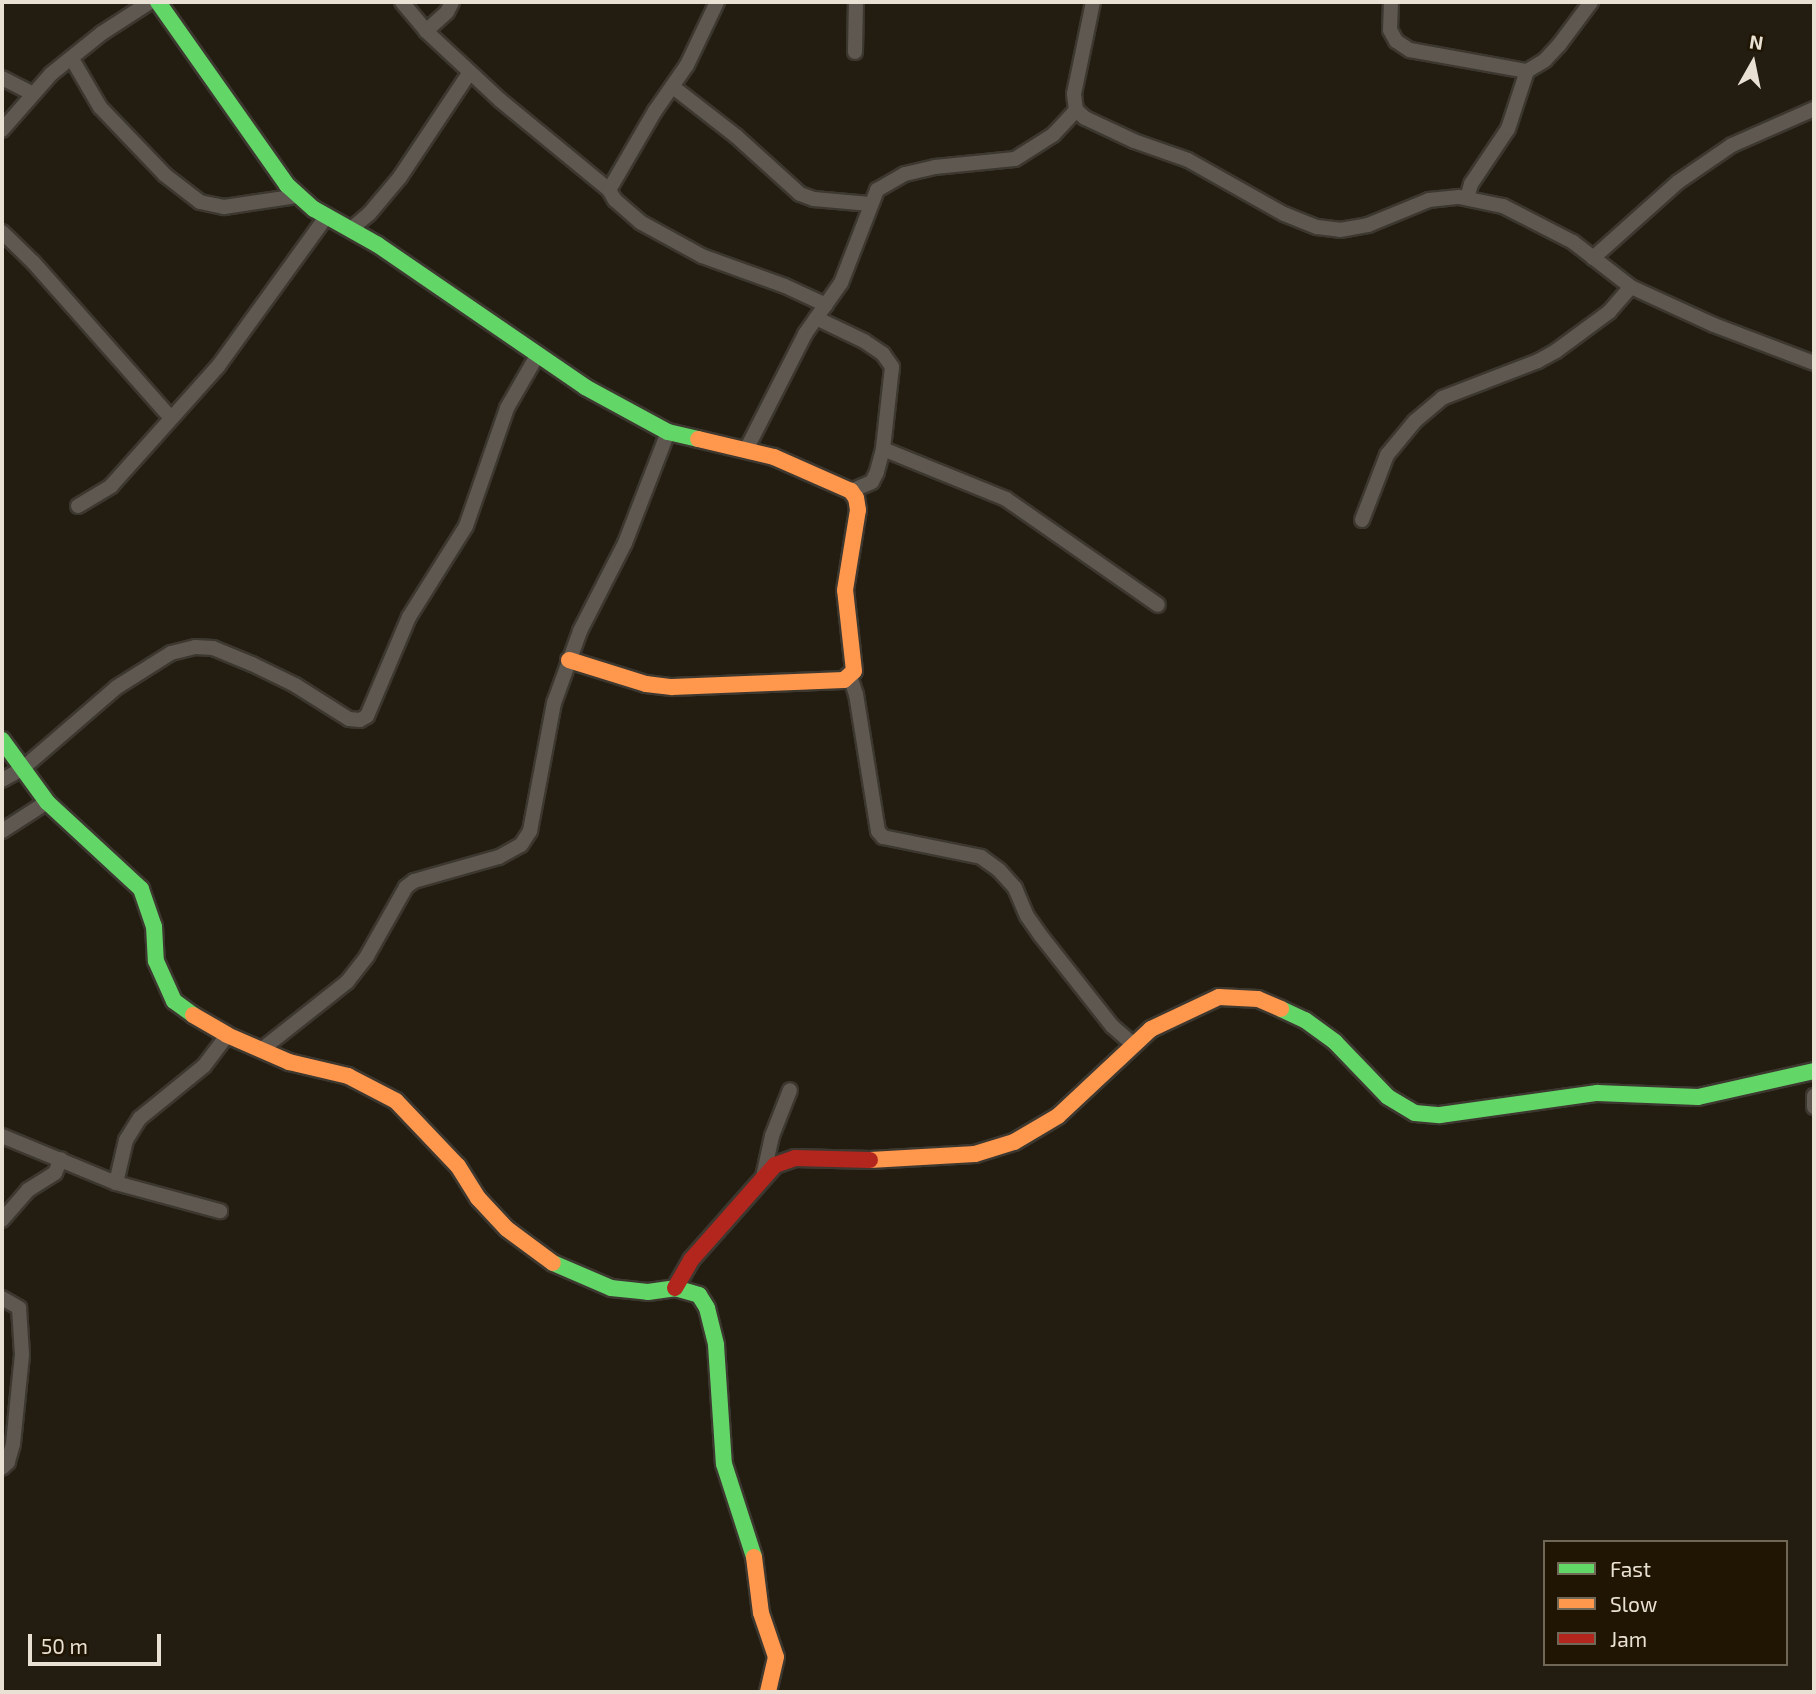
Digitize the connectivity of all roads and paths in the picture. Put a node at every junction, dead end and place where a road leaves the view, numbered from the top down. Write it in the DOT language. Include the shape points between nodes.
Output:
graph roads {
  1 [pos="150,2"];
  2 [pos="158,2"];
  3 [pos="402,2"];
  4 [pos="452,2"];
  5 [pos="717,2"];
  6 [pos="856,2"];
  7 [pos="1093,2"];
  8 [pos="1391,2"];
  9 [pos="1591,2"];
  10 [pos="426,31"];
  11 [pos="855,52"];
  12 [pos="72,58"];
  13 [pos="1527,71"];
  14 [pos="470,72"];
  15 [pos="2,78"];
  16 [pos="673,87"];
  17 [pos="31,93"];
  18 [pos="1814,108"];
  19 [pos="1076,110"];
  20 [pos="2,130"];
  21 [pos="609,190"];
  22 [pos="298,197"];
  23 [pos="1467,198"];
  24 [pos="870,204"];
  25 [pos="327,216"];
  26 [pos="351,229"];
  27 [pos="2,232"];
  28 [pos="1593,258"];
  29 [pos="1631,287"];
  30 [pos="827,306"];
  31 [pos="816,318"];
  32 [pos="538,354"];
  33 [pos="1814,363"];
  34 [pos="171,418"];
  35 [pos="668,432"];
  36 [pos="747,448"];
  37 [pos="883,449"];
  38 [pos="851,491"];
  39 [pos="78,506"];
  40 [pos="1362,520"];
  41 [pos="1158,605"];
  42 [pos="569,660"];
  43 [pos="849,676"];
  44 [pos="2,740"];
  45 [pos="22,769"];
  46 [pos="2,780"];
  47 [pos="47,802"];
  48 [pos="2,831"];
  49 [pos="227,1035"];
  50 [pos="1133,1044"];
  51 [pos="261,1050"];
  52 [pos="1814,1072"];
  53 [pos="790,1090"];
  54 [pos="1814,1096"];
  55 [pos="1814,1107"];
  56 [pos="2,1136"];
  57 [pos="61,1159"];
  58 [pos="763,1177"];
  59 [pos="116,1183"];
  60 [pos="220,1211"];
  61 [pos="2,1220"];
  62 [pos="675,1288"];
  63 [pos="2,1298"];
  64 [pos="2,1468"];
  65 [pos="768,1692"];
  1 -- 12 [label="street"];
  2 -- 22 [label="street"];
  3 -- 10 [label="street"];
  4 -- 10 [label="street"];
  5 -- 16 [label="street"];
  6 -- 11 [label="street"];
  7 -- 19 [label="street" via="1074,94"];
  8 -- 13 [label="street" via="1390,30 1396,41 1410,50"];
  9 -- 13 [label="street" via="1559,45"];
  10 -- 14 [label="street"];
  12 -- 17 [label="street"];
  12 -- 22 [label="street" via="100,107 165,175 200,202 224,207"];
  13 -- 23 [label="street" via="1508,128 1471,184"];
  14 -- 21 [label="street"];
  14 -- 26 [label="street" via="400,177"];
  15 -- 17 [label="street"];
  16 -- 21 [label="street"];
  16 -- 24 [label="street" via="800,194"];
  17 -- 20 [label="street"];
  18 -- 28 [label="street" via="1732,145 1678,182"];
  19 -- 23 [label="street" via="1134,141 1188,160 1317,228 1368,225 1429,200"];
  19 -- 24 [label="street" via="1052,135 1015,159 905,174 877,190"];
  21 -- 30 [label="street" via="628,213 685,248"];
  22 -- 25 [label="street"];
  23 -- 28 [label="street" via="1525,216"];
  24 -- 30 [label="street" via="845,273"];
  25 -- 26 [label="street"];
  25 -- 34 [label="street" via="219,365"];
  26 -- 32 [label="street"];
  27 -- 34 [label="street"];
  28 -- 29 [label="street"];
  29 -- 33 [label="street"];
  29 -- 40 [label="street" via="1609,312 1556,351 1443,398 1415,421 1387,455"];
  30 -- 31 [label="street"];
  31 -- 36 [label="street"];
  31 -- 37 [label="street" via="864,341 883,354 892,368"];
  32 -- 35 [label="street" via="585,387"];
  32 -- 45 [label="street" via="506,408 466,526 409,617 367,716 349,719 252,664 213,648 195,647 171,653 117,687"];
  34 -- 39 [label="street" via="111,486"];
  35 -- 36 [label="street"];
  35 -- 42 [label="street" via="625,543 592,603"];
  36 -- 38 [label="street"];
  37 -- 38 [label="street" via="872,482"];
  37 -- 41 [label="street" via="1006,499"];
  38 -- 43 [label="street" via="858,510 845,590 855,662"];
  42 -- 43 [label="street" via="646,684 672,687 838,681"];
  42 -- 51 [label="street" via="554,702 530,831 520,845 499,857 406,887 347,982"];
  43 -- 50 [label="street" via="856,694 878,831 883,837 981,857 999,870 1015,888 1041,936 1112,1026"];
  44 -- 45 [label="street"];
  45 -- 46 [label="street"];
  45 -- 47 [label="street"];
  47 -- 48 [label="street"];
  47 -- 49 [label="street" via="141,889 154,926 156,961 174,1001"];
  49 -- 51 [label="street"];
  49 -- 59 [label="street" via="204,1066 140,1118 126,1140"];
  50 -- 52 [label="street" via="1151,1029 1219,997 1258,999 1305,1020 1335,1042 1401,1107 1440,1115 1597,1093 1698,1097"];
  50 -- 58 [label="street" via="1058,1116 1014,1142 975,1154 897,1161 795,1158"];
  51 -- 62 [label="street" via="348,1076 396,1101 438,1142 485,1206 547,1261 611,1288 648,1293"];
  53 -- 58 [label="street" via="772,1136"];
  54 -- 55 [label="street"];
  56 -- 57 [label="street"];
  57 -- 59 [label="street"];
  57 -- 61 [label="street" via="55,1172 28,1190"];
  58 -- 62 [label="street" via="691,1260"];
  59 -- 60 [label="street"];
  62 -- 65 [label="street" via="699,1296 707,1308 716,1345 724,1464 753,1549 761,1613 776,1657"];
  63 -- 64 [label="street" via="19,1308 22,1355 13,1444"];
}
